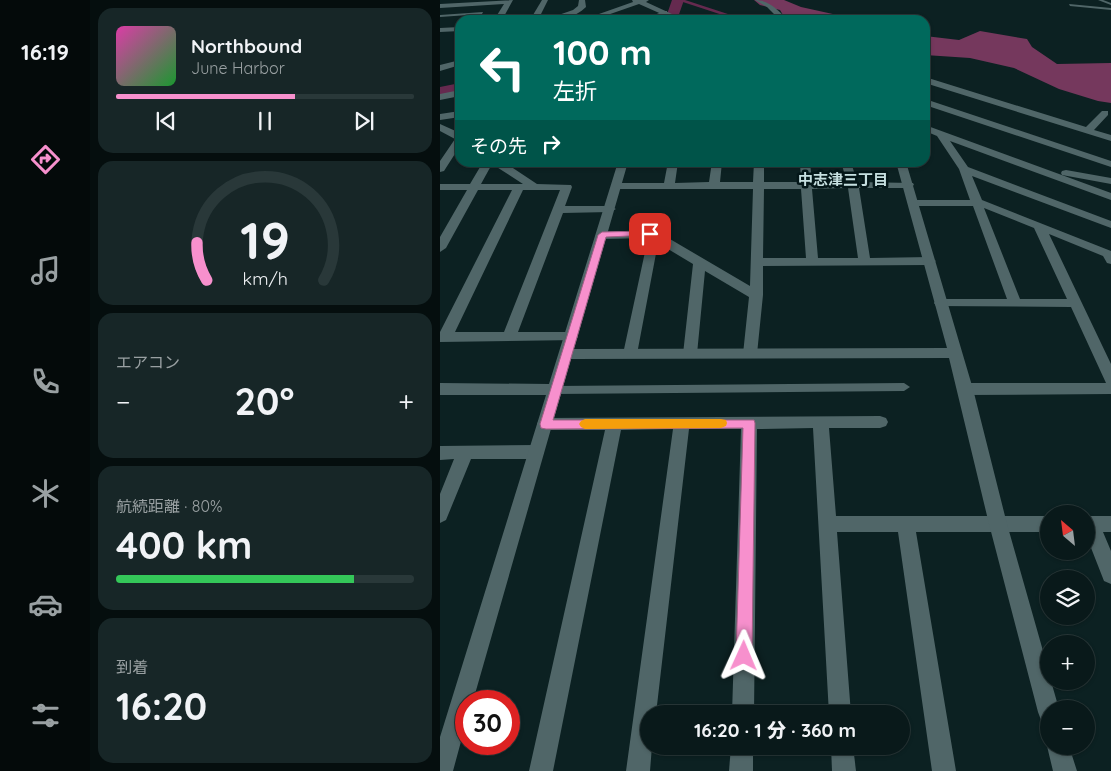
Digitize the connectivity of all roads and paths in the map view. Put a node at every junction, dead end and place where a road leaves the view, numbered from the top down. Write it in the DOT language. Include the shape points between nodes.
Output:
graph roads {
  1 [pos="545,0"];
  2 [pos="582,0"];
  3 [pos="758,0"];
  4 [pos="1100,0"];
  5 [pos="509,1"];
  6 [pos="640,1"];
  7 [pos="1111,4"];
  8 [pos="1070,5"];
  9 [pos="440,6"];
  10 [pos="1111,9"];
  11 [pos="482,13"];
  12 [pos="664,13"];
  13 [pos="501,15"];
  14 [pos="537,15"];
  15 [pos="566,15"];
  16 [pos="599,15"];
  17 [pos="659,15"];
  18 [pos="669,15"];
  19 [pos="779,15"];
  20 [pos="440,16"];
  21 [pos="455,29"];
  22 [pos="440,30"];
  23 [pos="455,64"];
  24 [pos="440,68"];
  25 [pos="930,82"];
  26 [pos="455,95"];
  27 [pos="440,97"];
  28 [pos="930,104"];
  29 [pos="1105,113"];
  30 [pos="455,114"];
  31 [pos="442,115"];
  32 [pos="440,126"];
  33 [pos="930,130"];
  34 [pos="1088,130"];
  35 [pos="941,134"];
  36 [pos="455,135"];
  37 [pos="1111,138"];
  38 [pos="455,146"];
  39 [pos="1111,164"];
  40 [pos="1028,166"];
  41 [pos="485,167"];
  42 [pos="504,167"];
  43 [pos="620,167"];
  44 [pos="672,167"];
  45 [pos="716,167"];
  46 [pos="759,167"];
  47 [pos="805,167"];
  48 [pos="848,167"];
  49 [pos="903,167"];
  50 [pos="964,168"];
  51 [pos="440,170"];
  52 [pos="1111,181"];
  53 [pos="806,184"];
  54 [pos="853,184"];
  55 [pos="714,185"];
  56 [pos="758,185"];
  57 [pos="909,185"];
  58 [pos="616,186"];
  59 [pos="668,186"];
  60 [pos="440,187"];
  61 [pos="474,187"];
  62 [pos="519,187"];
  63 [pos="536,187"];
  64 [pos="1111,197"];
  65 [pos="914,203"];
  66 [pos="978,203"];
  67 [pos="610,209"];
  68 [pos="558,210"];
  69 [pos="1111,225"];
  70 [pos="1039,226"];
  71 [pos="602,235"];
  72 [pos="654,235"];
  73 [pos="440,248"];
  74 [pos="1110,255"];
  75 [pos="700,261"];
  76 [pos="930,261"];
  77 [pos="756,262"];
  78 [pos="812,262"];
  79 [pos="865,262"];
  80 [pos="756,294"];
  81 [pos="941,303"];
  82 [pos="1015,303"];
  83 [pos="1075,303"];
  84 [pos="443,337"];
  85 [pos="509,337"];
  86 [pos="571,337"];
  87 [pos="955,353"];
  88 [pos="567,354"];
  89 [pos="630,354"];
  90 [pos="690,354"];
  91 [pos="750,354"];
  92 [pos="904,387"];
  93 [pos="1110,388"];
  94 [pos="440,389"];
  95 [pos="965,389"];
  96 [pos="555,390"];
  97 [pos="880,422"];
  98 [pos="682,423"];
  99 [pos="750,423"];
  100 [pos="821,423"];
  101 [pos="546,424"];
  102 [pos="614,424"];
  103 [pos="536,452"];
  104 [pos="440,453"];
  105 [pos="465,453"];
  106 [pos="440,515"];
  107 [pos="828,524"];
  108 [pos="998,524"];
  109 [pos="1040,524"];
  110 [pos="1095,524"];
  111 [pos="1111,524"];
  112 [pos="906,525"];
  113 [pos="1095,538"];
  114 [pos="1111,575"];
  115 [pos="1046,700"];
  116 [pos="743,705"];
  117 [pos="839,705"];
  118 [pos="742,755"];
  119 [pos="843,755"];
  120 [pos="1061,755"];
  121 [pos="441,771"];
  122 [pos="541,771"];
  123 [pos="638,771"];
  124 [pos="741,771"];
  125 [pos="844,771"];
  126 [pos="944,771"];
  127 [pos="1065,771"];
  1 -- 14 [label="street"];
  2 -- 15 [label="street" via="582,7"];
  3 -- 19 [label="street"];
  4 -- 7 [label="lane"];
  5 -- 9 [label="street"];
  5 -- 13 [label="street"];
  6 -- 12 [label="street"];
  6 -- 16 [label="street"];
  8 -- 10 [label="lane"];
  11 -- 20 [label="lane"];
  12 -- 17 [label="street"];
  12 -- 18 [label="street"];
  21 -- 22 [label="street"];
  23 -- 24 [label="street"];
  25 -- 34 [label="street"];
  26 -- 27 [label="street"];
  28 -- 39 [label="street"];
  29 -- 34 [label="street"];
  30 -- 31 [label="street"];
  32 -- 36 [label="street"];
  33 -- 35 [label="street"];
  34 -- 37 [label="street"];
  35 -- 40 [label="street"];
  35 -- 50 [label="street"];
  38 -- 51 [label="street"];
  40 -- 52 [label="street"];
  40 -- 64 [label="street"];
  41 -- 61 [label="street"];
  42 -- 63 [label="street"];
  43 -- 58 [label="street"];
  44 -- 59 [label="street"];
  45 -- 55 [label="street"];
  46 -- 56 [label="street"];
  47 -- 53 [label="street"];
  48 -- 54 [label="street"];
  49 -- 57 [label="street"];
  50 -- 66 [label="street"];
  50 -- 69 [label="street"];
  53 -- 54 [label="street"];
  53 -- 56 [label="street"];
  53 -- 78 [label="street"];
  54 -- 57 [label="street"];
  54 -- 79 [label="street"];
  55 -- 56 [label="street"];
  55 -- 59 [label="street"];
  56 -- 77 [label="street"];
  57 -- 65 [label="street"];
  58 -- 59 [label="street"];
  58 -- 67 [label="street"];
  60 -- 61 [label="street"];
  61 -- 62 [label="street"];
  61 -- 73 [label="street"];
  62 -- 63 [label="street"];
  62 -- 84 [label="street"];
  63 -- 68 [label="street" via="567,187"];
  65 -- 66 [label="street"];
  65 -- 76 [label="street"];
  66 -- 70 [label="street"];
  66 -- 82 [label="street"];
  67 -- 68 [label="street"];
  67 -- 71 [label="street"];
  68 -- 85 [label="street"];
  70 -- 74 [label="street"];
  70 -- 83 [label="street"];
  71 -- 72 [label="street"];
  71 -- 86 [label="street"];
  72 -- 75 [label="street"];
  72 -- 89 [label="street"];
  75 -- 80 [label="street"];
  75 -- 90 [label="street"];
  76 -- 79 [label="street"];
  76 -- 81 [label="street"];
  77 -- 78 [label="street"];
  77 -- 80 [label="street"];
  78 -- 79 [label="street"];
  80 -- 91 [label="street"];
  81 -- 82 [label="street"];
  81 -- 87 [label="street"];
  82 -- 83 [label="street"];
  83 -- 93 [label="street"];
  84 -- 85 [label="street"];
  85 -- 86 [label="street"];
  86 -- 88 [label="street"];
  87 -- 91 [label="street"];
  87 -- 95 [label="street"];
  88 -- 89 [label="street"];
  88 -- 96 [label="street"];
  89 -- 90 [label="street"];
  90 -- 91 [label="street"];
  92 -- 96 [label="street"];
  93 -- 95 [label="street"];
  94 -- 96 [label="street"];
  95 -- 108 [label="street"];
  96 -- 101 [label="street"];
  97 -- 100 [label="street"];
  98 -- 99 [label="street"];
  98 -- 102 [label="street"];
  98 -- 123 [label="street"];
  99 -- 100 [label="street"];
  99 -- 116 [label="street"];
  100 -- 107 [label="street"];
  101 -- 102 [label="street"];
  101 -- 103 [label="street"];
  102 -- 122 [label="street"];
  103 -- 105 [label="street"];
  103 -- 121 [label="street"];
  104 -- 105 [label="street"];
  105 -- 106 [label="street"];
  107 -- 112 [label="street"];
  107 -- 117 [label="street"];
  108 -- 109 [label="street"];
  108 -- 112 [label="street"];
  108 -- 115 [label="street"];
  110 -- 111 [label="street"];
  112 -- 126 [label="street"];
  113 -- 114 [label="street"];
  118 -- 124 [label="street"];
  119 -- 125 [label="street"];
  120 -- 127 [label="street"];
}
